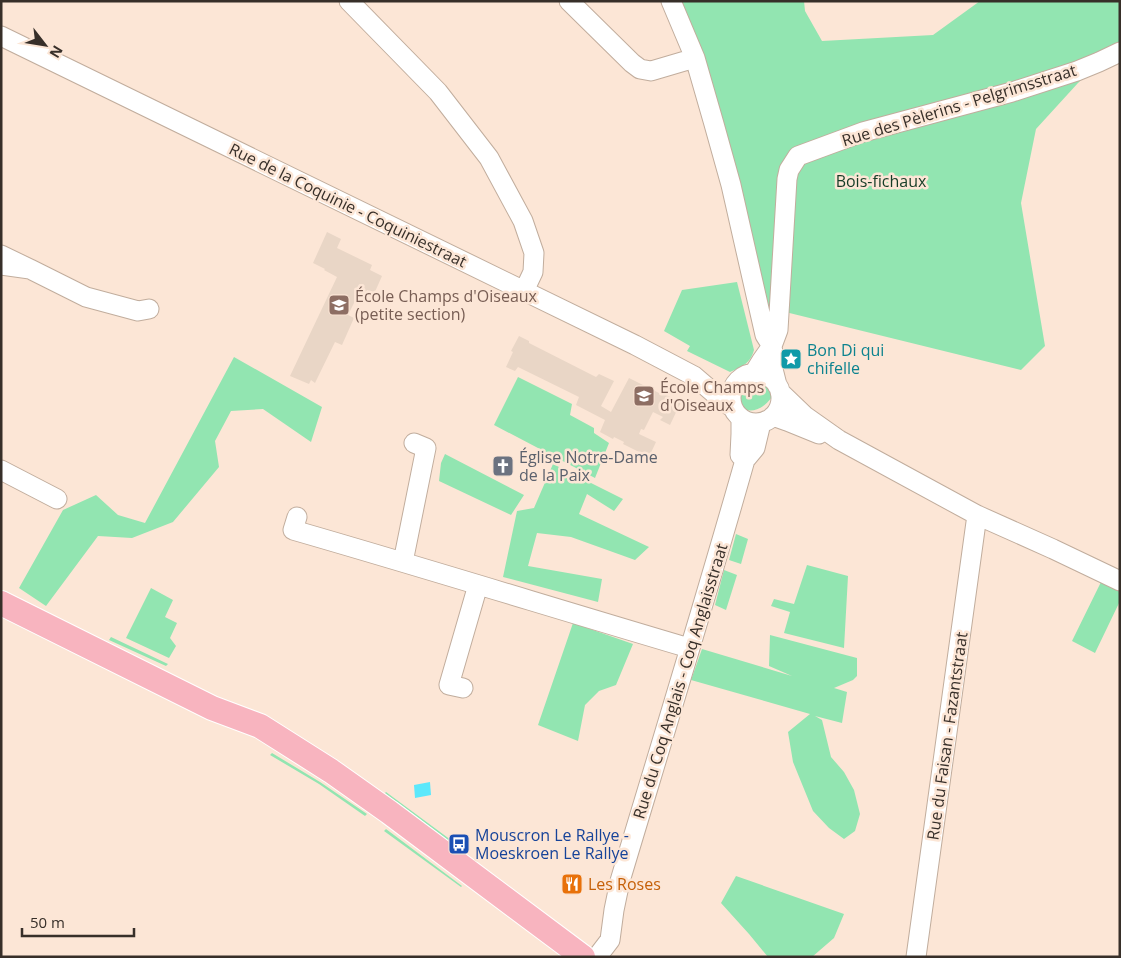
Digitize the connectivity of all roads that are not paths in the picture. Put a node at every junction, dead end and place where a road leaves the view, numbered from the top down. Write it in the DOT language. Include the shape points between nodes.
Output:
graph roads {
  1 [pos="349,1"];
  2 [pos="569,1"];
  3 [pos="671,1"];
  4 [pos="1,36"];
  5 [pos="1120,52"];
  6 [pos="695,58"];
  7 [pos="1,255"];
  8 [pos="1,264"];
  9 [pos="30,269"];
  10 [pos="527,284"];
  11 [pos="148,309"];
  12 [pos="772,346"];
  13 [pos="754,373"];
  14 [pos="694,376"];
  15 [pos="735,385"];
  16 [pos="779,388"];
  17 [pos="737,413"];
  18 [pos="767,420"];
  19 [pos="839,440"];
  20 [pos="414,443"];
  21 [pos="745,460"];
  22 [pos="1,470"];
  23 [pos="57,499"];
  24 [pos="977,515"];
  25 [pos="297,516"];
  26 [pos="403,562"];
  27 [pos="1120,581"];
  28 [pos="478,586"];
  29 [pos="1,603"];
  30 [pos="689,648"];
  31 [pos="463,688"];
  32 [pos="584,957"];
  33 [pos="597,957"];
  34 [pos="916,957"];
  1 -- 10 [label="street" via="438,92 488,158 523,221 534,252 533,272"];
  2 -- 6 [label="street" via="640,69 651,71"];
  3 -- 6 [label="street"];
  4 -- 10 [label="street, Rue de la Coquinie - Coquiniestraat"];
  5 -- 12 [label="street, Rue des Pèlerins - Pelgrimsstraat" via="1077,71 1012,92 863,132 798,156 787,179 778,330"];
  6 -- 12 [label="street" via="731,185 765,335"];
  7 -- 9 [label="street"];
  8 -- 9 [label="street"];
  9 -- 11 [label="street" via="86,297 138,311"];
  10 -- 14 [label="street, Rue de la Coquinie - Coquiniestraat"];
  12 -- 13 [label="street"];
  12 -- 16 [label="street" via="773,369"];
  13 -- 15 [label="street"];
  13 -- 16 [label="street, Rue de la Coquinie - Coquiniestraat" via="767,376"];
  14 -- 15 [label="street, Rue de la Coquinie - Coquiniestraat"];
  14 -- 17 [label="street, Rue de la Coquinie - Coquiniestraat"];
  15 -- 17 [label="street" via="731,396"];
  16 -- 18 [label="street" via="780,405"];
  16 -- 19 [label="street, Rue de la Coquinie - Coquiniestraat" via="805,416"];
  17 -- 18 [label="street, Rue de la Coquinie - Coquiniestraat" via="750,422"];
  17 -- 21 [label="street, Rue du Coq Anglais - Coq Anglaisstraat" via="740,455"];
  18 -- 19 [label="street, Rue de la Coquinie - Coquiniestraat" via="787,421"];
  18 -- 21 [label="street, Rue du Coq Anglais - Coq Anglaisstraat" via="755,448"];
  19 -- 24 [label="street, Rue de la Coquinie - Coquiniestraat"];
  20 -- 26 [label="street" via="426,448"];
  21 -- 30 [label="street, Rue du Coq Anglais - Coq Anglaisstraat"];
  22 -- 23 [label="street"];
  24 -- 27 [label="street, Rue de la Coquinie - Coquiniestraat"];
  24 -- 34 [label="street, Rue du Faisan - Fazantstraat"];
  25 -- 26 [label="street" via="293,530"];
  26 -- 28 [label="street"];
  28 -- 30 [label="street"];
  28 -- 31 [label="street" via="449,685"];
  29 -- 32 [label="main road" via="212,708 260,726 382,807"];
  30 -- 33 [label="street, Rue du Coq Anglais - Coq Anglaisstraat" via="620,881 610,940"];
}
